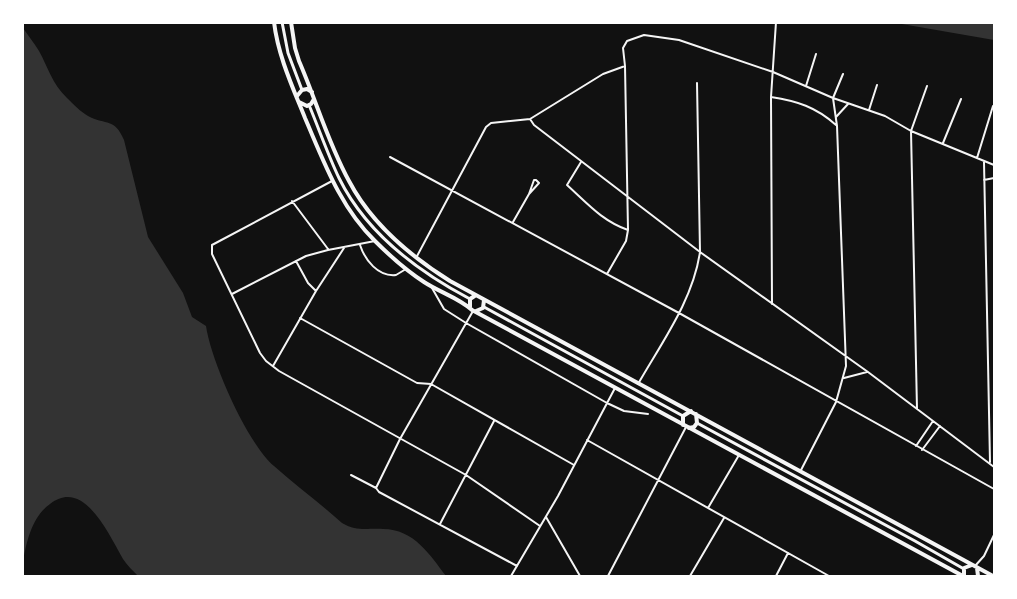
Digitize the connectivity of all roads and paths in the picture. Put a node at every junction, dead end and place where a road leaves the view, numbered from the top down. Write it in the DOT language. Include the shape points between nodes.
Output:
graph roads {
  1 [pos="274,22"];
  2 [pos="282,22"];
  3 [pos="291,22"];
  4 [pos="776,22"];
  5 [pos="816,54"];
  6 [pos="625,66"];
  7 [pos="773,72"];
  8 [pos="843,74"];
  9 [pos="697,83"];
  10 [pos="877,85"];
  11 [pos="806,86"];
  12 [pos="927,86"];
  13 [pos="302,90"];
  14 [pos="313,95"];
  15 [pos="771,97"];
  16 [pos="833,98"];
  17 [pos="961,99"];
  18 [pos="298,101"];
  19 [pos="849,103"];
  20 [pos="309,105"];
  21 [pos="993,106"];
  22 [pos="869,110"];
  23 [pos="836,117"];
  24 [pos="530,118"];
  25 [pos="837,126"];
  26 [pos="911,131"];
  27 [pos="943,143"];
  28 [pos="390,157"];
  29 [pos="977,158"];
  30 [pos="984,161"];
  31 [pos="581,162"];
  32 [pos="994,165"];
  33 [pos="994,178"];
  34 [pos="984,180"];
  35 [pos="332,181"];
  36 [pos="454,190"];
  37 [pos="529,194"];
  38 [pos="628,197"];
  39 [pos="292,201"];
  40 [pos="512,223"];
  41 [pos="628,230"];
  42 [pos="375,241"];
  43 [pos="360,245"];
  44 [pos="344,248"];
  45 [pos="328,250"];
  46 [pos="700,252"];
  47 [pos="416,258"];
  48 [pos="296,261"];
  49 [pos="407,268"];
  50 [pos="606,275"];
  51 [pos="432,286"];
  52 [pos="316,291"];
  53 [pos="231,295"];
  54 [pos="477,295"];
  55 [pos="470,299"];
  56 [pos="483,299"];
  57 [pos="772,304"];
  58 [pos="484,307"];
  59 [pos="473,310"];
  60 [pos="679,313"];
  61 [pos="300,318"];
  62 [pos="466,323"];
  63 [pos="847,357"];
  64 [pos="273,366"];
  65 [pos="868,372"];
  66 [pos="844,378"];
  67 [pos="431,384"];
  68 [pos="638,384"];
  69 [pos="615,388"];
  70 [pos="836,402"];
  71 [pos="607,403"];
  72 [pos="917,409"];
  73 [pos="694,412"];
  74 [pos="648,414"];
  75 [pos="682,416"];
  76 [pos="494,420"];
  77 [pos="933,421"];
  78 [pos="697,423"];
  79 [pos="686,426"];
  80 [pos="940,426"];
  81 [pos="400,438"];
  82 [pos="587,440"];
  83 [pos="916,446"];
  84 [pos="922,450"];
  85 [pos="739,455"];
  86 [pos="990,462"];
  87 [pos="574,465"];
  88 [pos="994,467"];
  89 [pos="800,472"];
  90 [pos="351,475"];
  91 [pos="466,475"];
  92 [pos="660,481"];
  93 [pos="376,488"];
  94 [pos="994,489"];
  95 [pos="708,508"];
  96 [pos="545,516"];
  97 [pos="724,518"];
  98 [pos="440,525"];
  99 [pos="540,525"];
  100 [pos="994,535"];
  101 [pos="788,553"];
  102 [pos="517,566"];
  103 [pos="975,566"];
  104 [pos="964,569"];
  105 [pos="511,576"];
  106 [pos="580,576"];
  107 [pos="608,576"];
  108 [pos="690,576"];
  109 [pos="776,576"];
  110 [pos="829,576"];
  111 [pos="964,576"];
  112 [pos="978,576"];
  113 [pos="993,576"];
  1 -- 18 [label="highway" via="277,43"];
  2 -- 13 [label="street"];
  3 -- 14 [label="highway" via="295,48"];
  4 -- 7 [label="street"];
  5 -- 11 [label="street"];
  6 -- 7 [label="street" via="625,44 634,38 654,36 679,40"];
  6 -- 24 [label="street" via="603,74"];
  6 -- 38 [label="street"];
  7 -- 11 [label="street"];
  7 -- 15 [label="street"];
  8 -- 16 [label="street"];
  9 -- 46 [label="street"];
  10 -- 22 [label="street"];
  11 -- 16 [label="street"];
  12 -- 26 [label="street"];
  13 -- 14 [label="highway"];
  13 -- 18 [label="highway"];
  14 -- 20 [label="highway"];
  14 -- 47 [label="highway" via="350,183 363,204"];
  15 -- 25 [label="street" via="807,105"];
  15 -- 57 [label="street"];
  16 -- 19 [label="street"];
  16 -- 23 [label="street"];
  17 -- 27 [label="street"];
  18 -- 20 [label="highway"];
  18 -- 35 [label="highway"];
  19 -- 22 [label="street"];
  19 -- 23 [label="street"];
  20 -- 55 [label="street" via="340,180 363,216 408,261"];
  21 -- 29 [label="street"];
  22 -- 26 [label="street"];
  23 -- 25 [label="street"];
  24 -- 31 [label="street"];
  24 -- 36 [label="street" via="486,127"];
  25 -- 63 [label="street"];
  26 -- 27 [label="street"];
  26 -- 72 [label="street"];
  27 -- 29 [label="street"];
  28 -- 36 [label="street"];
  29 -- 30 [label="street"];
  30 -- 32 [label="street"];
  30 -- 34 [label="street"];
  31 -- 38 [label="street"];
  31 -- 41 [label="street" via="567,185 603,219"];
  33 -- 34 [label="street"];
  34 -- 86 [label="street"];
  35 -- 39 [label="street"];
  35 -- 42 [label="highway" via="350,212"];
  36 -- 40 [label="street"];
  36 -- 47 [label="street"];
  37 -- 40 [label="street"];
  38 -- 41 [label="street"];
  38 -- 46 [label="street"];
  39 -- 45 [label="street"];
  39 -- 53 [label="street" via="212,244 212,254"];
  40 -- 50 [label="street"];
  41 -- 50 [label="street"];
  42 -- 43 [label="street"];
  42 -- 49 [label="highway"];
  43 -- 44 [label="street"];
  43 -- 49 [label="street" via="369,262 384,274 396,276"];
  44 -- 45 [label="street"];
  44 -- 52 [label="street"];
  45 -- 48 [label="street"];
  46 -- 57 [label="street"];
  46 -- 60 [label="street" via="698,271"];
  47 -- 54 [label="highway"];
  48 -- 52 [label="street"];
  48 -- 53 [label="street"];
  49 -- 51 [label="highway"];
  50 -- 60 [label="street"];
  51 -- 59 [label="highway"];
  51 -- 62 [label="street" via="444,309"];
  52 -- 61 [label="street"];
  53 -- 64 [label="street" via="260,353"];
  54 -- 55 [label="highway"];
  54 -- 56 [label="highway"];
  55 -- 59 [label="highway"];
  56 -- 58 [label="highway"];
  56 -- 68 [label="highway"];
  57 -- 63 [label="street"];
  58 -- 59 [label="highway"];
  58 -- 75 [label="street"];
  59 -- 62 [label="street"];
  59 -- 69 [label="highway"];
  60 -- 68 [label="street"];
  60 -- 70 [label="street"];
  61 -- 64 [label="street"];
  61 -- 67 [label="street" via="417,383"];
  62 -- 67 [label="street"];
  62 -- 71 [label="street"];
  63 -- 65 [label="street"];
  63 -- 66 [label="street"];
  64 -- 81 [label="street"];
  65 -- 66 [label="street"];
  65 -- 72 [label="street"];
  66 -- 70 [label="street"];
  67 -- 76 [label="street"];
  67 -- 81 [label="street"];
  68 -- 73 [label="highway"];
  69 -- 71 [label="street"];
  69 -- 79 [label="highway"];
  70 -- 83 [label="street"];
  70 -- 89 [label="street"];
  71 -- 74 [label="street" via="624,411"];
  71 -- 82 [label="street"];
  72 -- 77 [label="street"];
  73 -- 75 [label="highway"];
  73 -- 78 [label="highway"];
  73 -- 89 [label="highway"];
  75 -- 79 [label="highway"];
  76 -- 87 [label="street"];
  76 -- 91 [label="street"];
  77 -- 80 [label="street"];
  77 -- 83 [label="street"];
  78 -- 79 [label="highway"];
  78 -- 104 [label="street"];
  79 -- 85 [label="highway"];
  79 -- 92 [label="street"];
  80 -- 84 [label="street"];
  80 -- 86 [label="street"];
  81 -- 91 [label="street"];
  81 -- 93 [label="street"];
  82 -- 87 [label="street"];
  82 -- 92 [label="street"];
  83 -- 84 [label="street"];
  84 -- 94 [label="street"];
  85 -- 95 [label="street"];
  85 -- 111 [label="highway"];
  86 -- 88 [label="street"];
  87 -- 96 [label="street"];
  89 -- 103 [label="highway"];
  90 -- 93 [label="street"];
  91 -- 98 [label="street"];
  91 -- 99 [label="street"];
  92 -- 95 [label="street"];
  92 -- 107 [label="street"];
  93 -- 98 [label="street"];
  95 -- 97 [label="street"];
  96 -- 99 [label="street"];
  96 -- 106 [label="street"];
  97 -- 101 [label="street"];
  97 -- 108 [label="street"];
  98 -- 102 [label="street"];
  99 -- 102 [label="street"];
  100 -- 103 [label="street"];
  101 -- 109 [label="street"];
  101 -- 110 [label="street"];
  102 -- 105 [label="street"];
  103 -- 104 [label="highway"];
  103 -- 112 [label="highway"];
  103 -- 113 [label="highway"];
  104 -- 111 [label="highway"];
}
